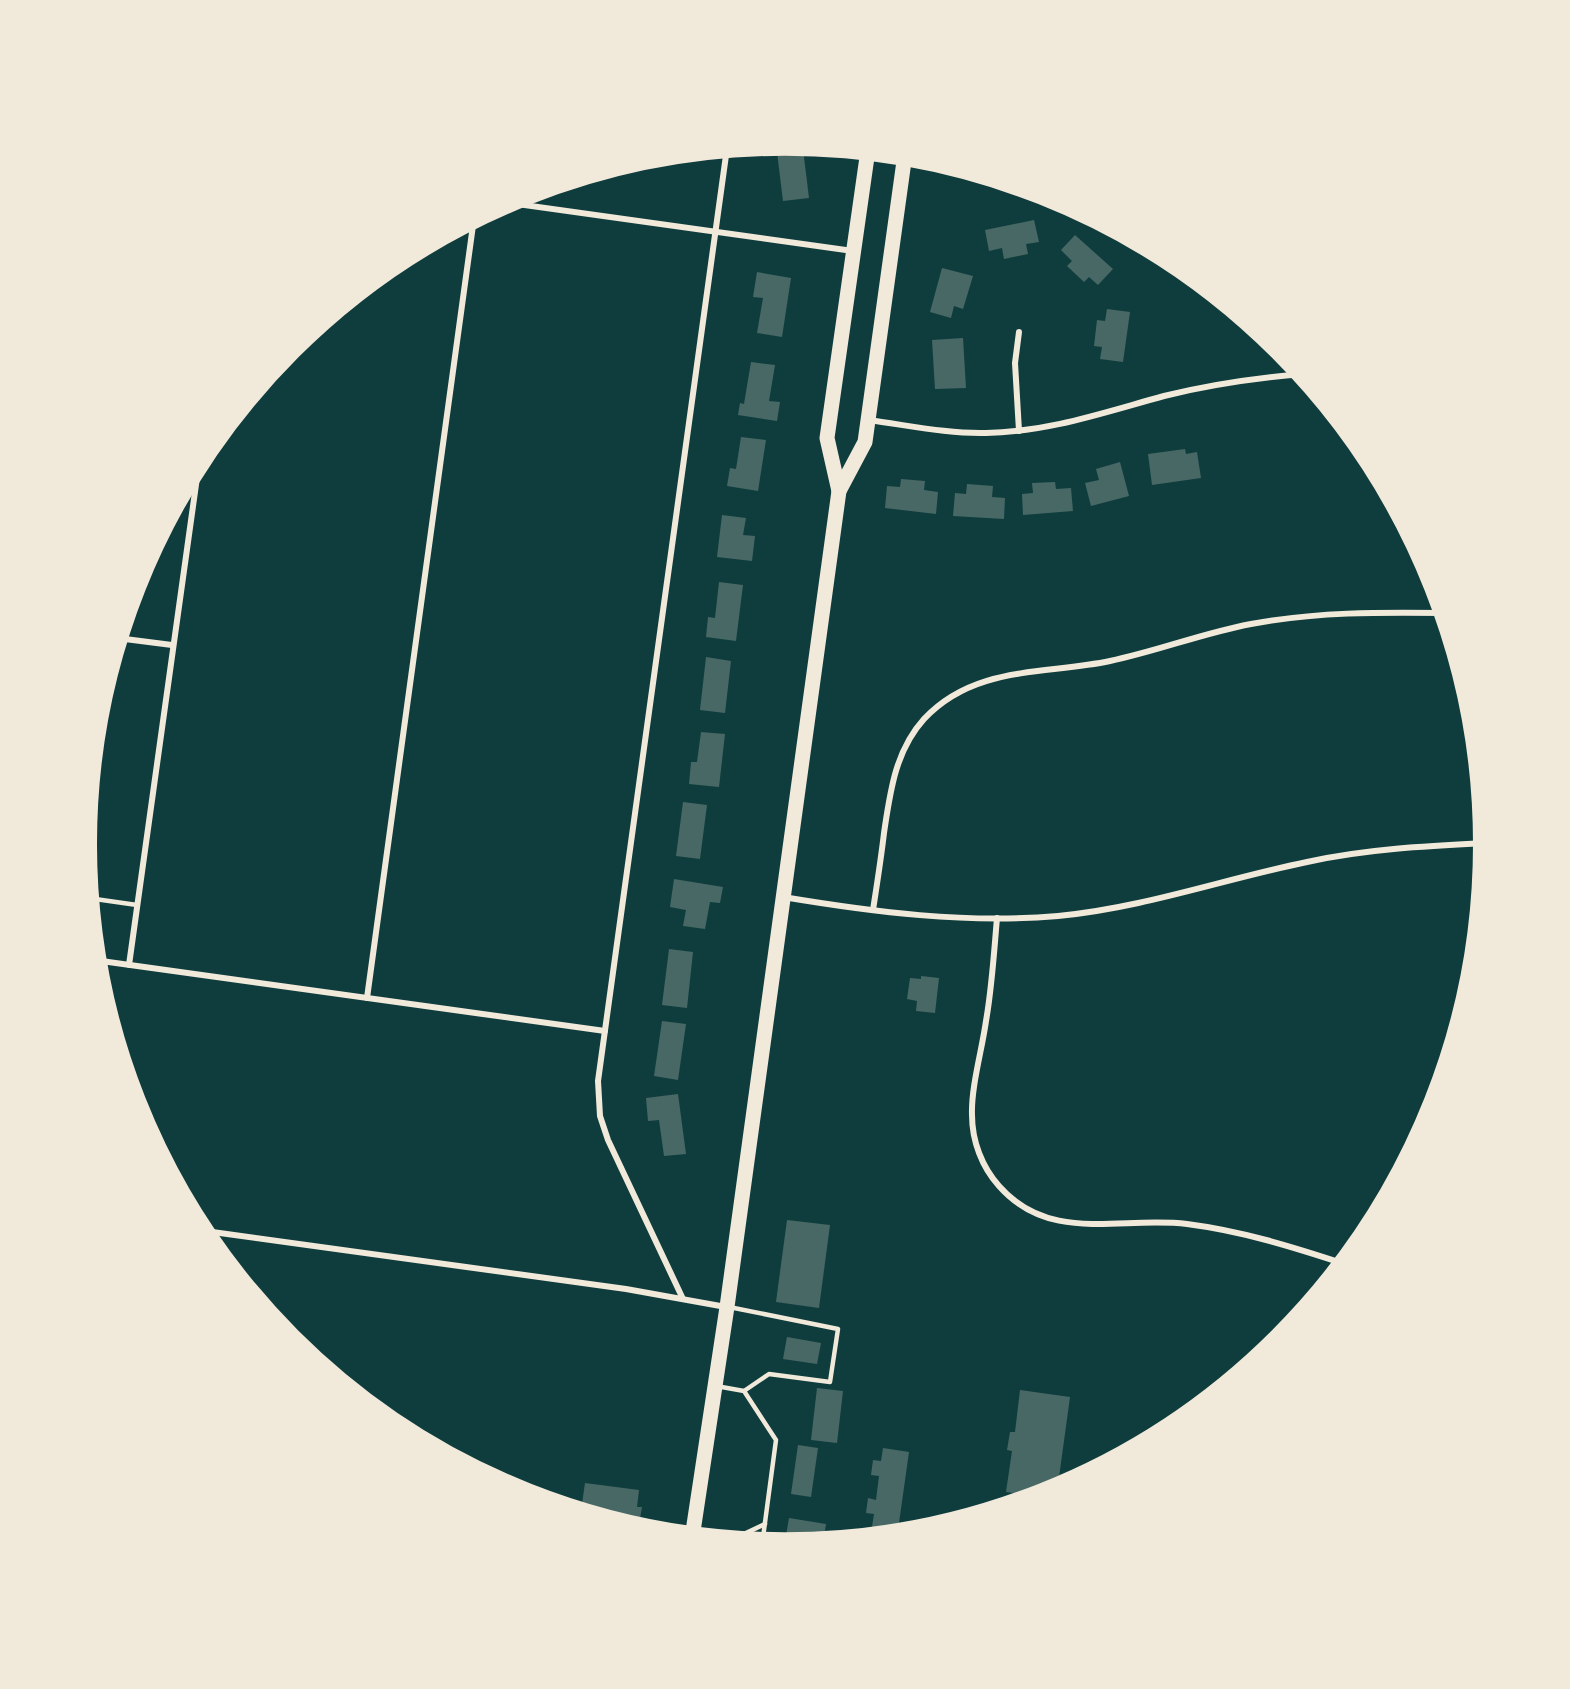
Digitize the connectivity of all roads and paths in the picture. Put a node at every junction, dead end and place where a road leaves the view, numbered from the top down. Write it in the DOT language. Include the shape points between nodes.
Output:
graph roads {
  1 [pos="726,155"];
  2 [pos="867,157"];
  3 [pos="904,163"];
  4 [pos="521,205"];
  5 [pos="473,227"];
  6 [pos="716,232"];
  7 [pos="854,252"];
  8 [pos="1019,332"];
  9 [pos="1293,375"];
  10 [pos="868,420"];
  11 [pos="1019,430"];
  12 [pos="196,482"];
  13 [pos="839,491"];
  14 [pos="1437,613"];
  15 [pos="125,639"];
  16 [pos="172,645"];
  17 [pos="1477,843"];
  18 [pos="782,896"];
  19 [pos="95,899"];
  20 [pos="137,905"];
  21 [pos="873,910"];
  22 [pos="997,918"];
  23 [pos="103,961"];
  24 [pos="129,965"];
  25 [pos="367,998"];
  26 [pos="605,1031"];
  27 [pos="212,1232"];
  28 [pos="1337,1262"];
  29 [pos="683,1299"];
  30 [pos="727,1307"];
  31 [pos="714,1386"];
  32 [pos="744,1391"];
  33 [pos="765,1524"];
  34 [pos="694,1531"];
  35 [pos="742,1535"];
  36 [pos="763,1536"];
  1 -- 6 [label="street"];
  2 -- 7 [label="highway"];
  3 -- 10 [label="highway"];
  4 -- 6 [label="street"];
  5 -- 25 [label="street"];
  6 -- 7 [label="street"];
  6 -- 26 [label="street"];
  7 -- 13 [label="highway" via="828,438"];
  8 -- 11 [label="street" via="1015,363"];
  9 -- 11 [label="street" via="1211,386 1065,424"];
  10 -- 11 [label="street" via="986,434"];
  10 -- 13 [label="highway" via="865,442"];
  12 -- 16 [label="street"];
  13 -- 18 [label="highway"];
  14 -- 21 [label="street" via="1329,613 1283,618 1118,660 1011,674 972,685 939,705 906,746 894,774"];
  15 -- 16 [label="street"];
  16 -- 20 [label="street"];
  17 -- 22 [label="street" via="1359,853 1309,861 1113,908 1057,916"];
  18 -- 21 [label="street"];
  18 -- 30 [label="highway"];
  19 -- 20 [label="lane"];
  20 -- 24 [label="street"];
  21 -- 22 [label="street"];
  22 -- 28 [label="street" via="972,1114 977,1149 990,1176 1009,1198 1032,1212 1068,1224 1183,1224 1276,1242"];
  23 -- 24 [label="street"];
  24 -- 25 [label="street"];
  25 -- 26 [label="street"];
  26 -- 29 [label="street" via="598,1081 600,1116"];
  27 -- 29 [label="street"];
  29 -- 30 [label="street"];
  30 -- 31 [label="highway"];
  30 -- 32 [label="lane" via="838,1329 830,1382 769,1374"];
  31 -- 32 [label="lane"];
  31 -- 34 [label="highway"];
  32 -- 33 [label="lane" via="776,1440"];
  33 -- 35 [label="lane"];
  33 -- 36 [label="lane"];
}
